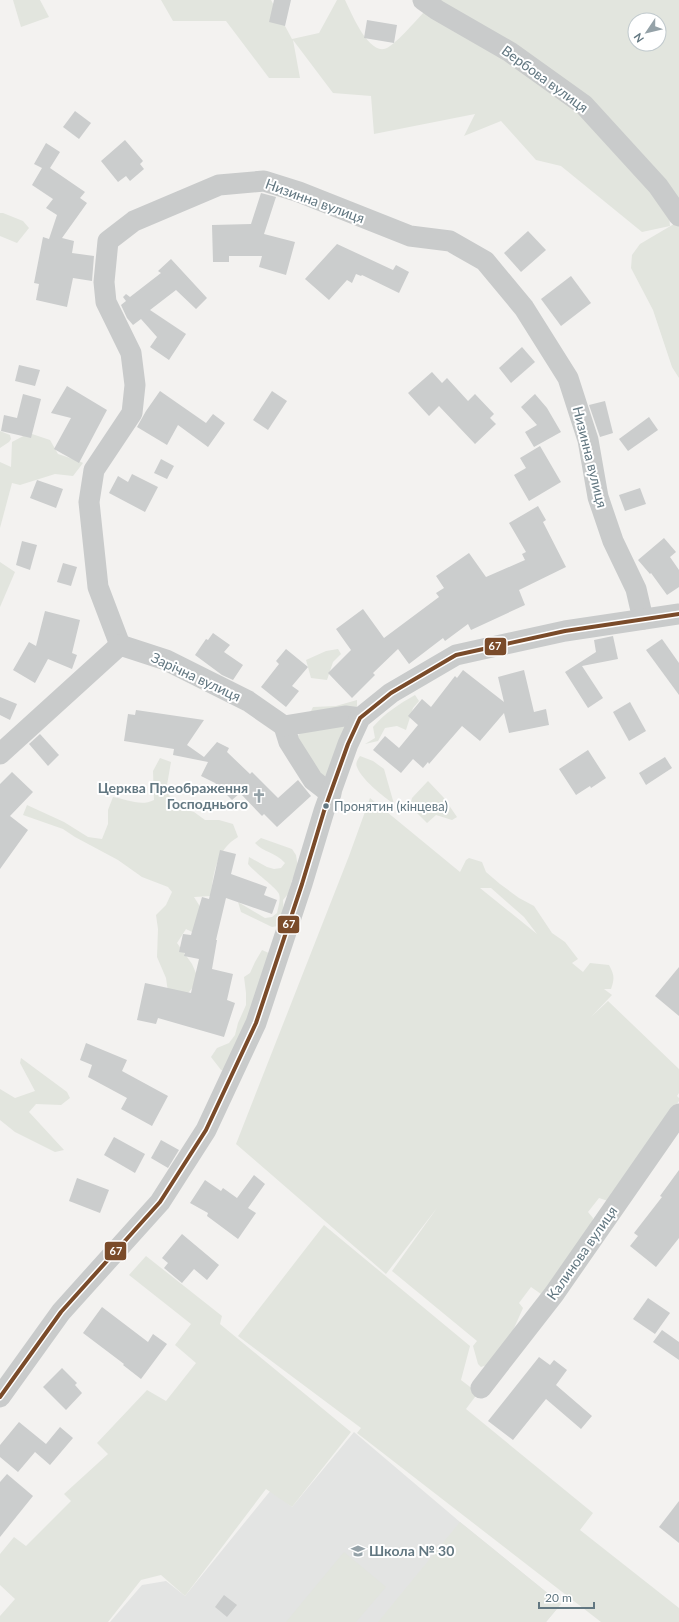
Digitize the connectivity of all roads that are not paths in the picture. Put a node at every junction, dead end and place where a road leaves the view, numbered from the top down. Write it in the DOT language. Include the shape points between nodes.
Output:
graph roads {
  1 [pos="423,0"];
  2 [pos="679,216"];
  3 [pos="679,614"];
  4 [pos="643,619"];
  5 [pos="120,645"];
  6 [pos="360,718"];
  7 [pos="284,726"];
  8 [pos="0,754"];
  9 [pos="331,794"];
  10 [pos="679,1114"];
  11 [pos="481,1388"];
  12 [pos="0,1397"];
  1 -- 2 [label="street, Вербова вулиця" via="510,52 584,105 658,186"];
  3 -- 4 [label="street"];
  4 -- 5 [label="street, Низинна вулиця" via="636,589 613,541 598,497 588,440 568,378 524,308 485,261 450,241 410,236 299,192 264,181 219,185 134,221 108,242 104,282 107,306 131,353 135,385 132,413 94,470 88,502 98,587"];
  4 -- 6 [label="street" via="565,631 456,655 391,693"];
  5 -- 7 [label="street, Зарічна вулиця" via="166,660 248,701"];
  5 -- 8 [label="street"];
  6 -- 7 [label="street" via="345,716"];
  6 -- 9 [label="street"];
  7 -- 9 [label="street" via="289,742 313,780"];
  9 -- 12 [label="street" via="256,1023 206,1130 160,1202 61,1312"];
  10 -- 11 [label="street, Калинова вулиця" via="554,1294"];
}
